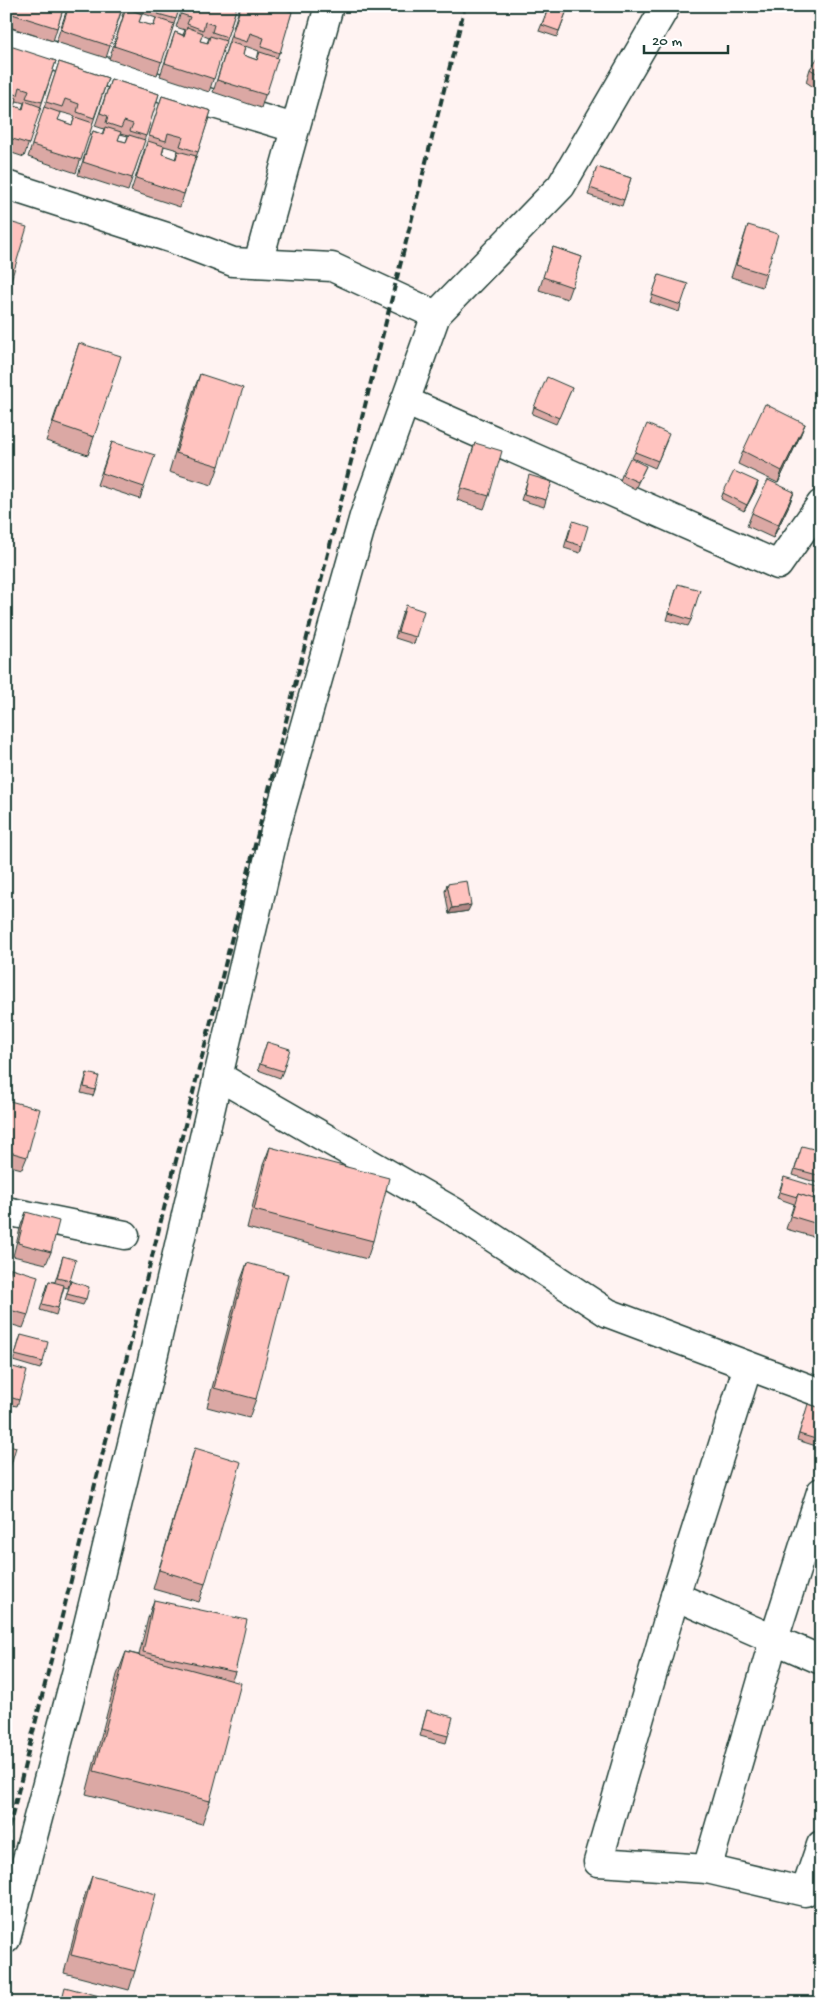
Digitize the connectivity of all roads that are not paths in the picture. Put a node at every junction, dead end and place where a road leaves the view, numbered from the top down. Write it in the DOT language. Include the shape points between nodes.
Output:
graph roads {
  1 [pos="666,6"];
  2 [pos="323,8"];
  3 [pos="6,42"];
  4 [pos="294,128"];
  5 [pos="6,185"];
  6 [pos="258,263"];
  7 [pos="436,315"];
  8 [pos="405,401"];
  9 [pos="821,504"];
  10 [pos="218,1076"];
  11 [pos="6,1210"];
  12 [pos="125,1235"];
  13 [pos="748,1366"];
  14 [pos="821,1393"];
  15 [pos="821,1492"];
  16 [pos="675,1596"];
  17 [pos="774,1639"];
  18 [pos="821,1660"];
  19 [pos="821,1845"];
  20 [pos="707,1869"];
  21 [pos="6,1939"];
  1 -- 7 [label="street" via="561,186"];
  2 -- 4 [label="street"];
  3 -- 4 [label="street"];
  4 -- 6 [label="street"];
  5 -- 6 [label="street" via="173,239 233,262"];
  6 -- 7 [label="street" via="332,267"];
  7 -- 8 [label="street"];
  8 -- 9 [label="street" via="778,565"];
  8 -- 10 [label="street" via="364,516 278,822"];
  10 -- 13 [label="street" via="454,1212 608,1314"];
  10 -- 21 [label="street" via="80,1660"];
  11 -- 12 [label="street"];
  13 -- 14 [label="street"];
  13 -- 16 [label="street"];
  15 -- 17 [label="street"];
  16 -- 17 [label="street"];
  16 -- 20 [label="street" via="598,1862"];
  17 -- 18 [label="street"];
  17 -- 20 [label="street"];
  19 -- 20 [label="street" via="805,1892"];
}
